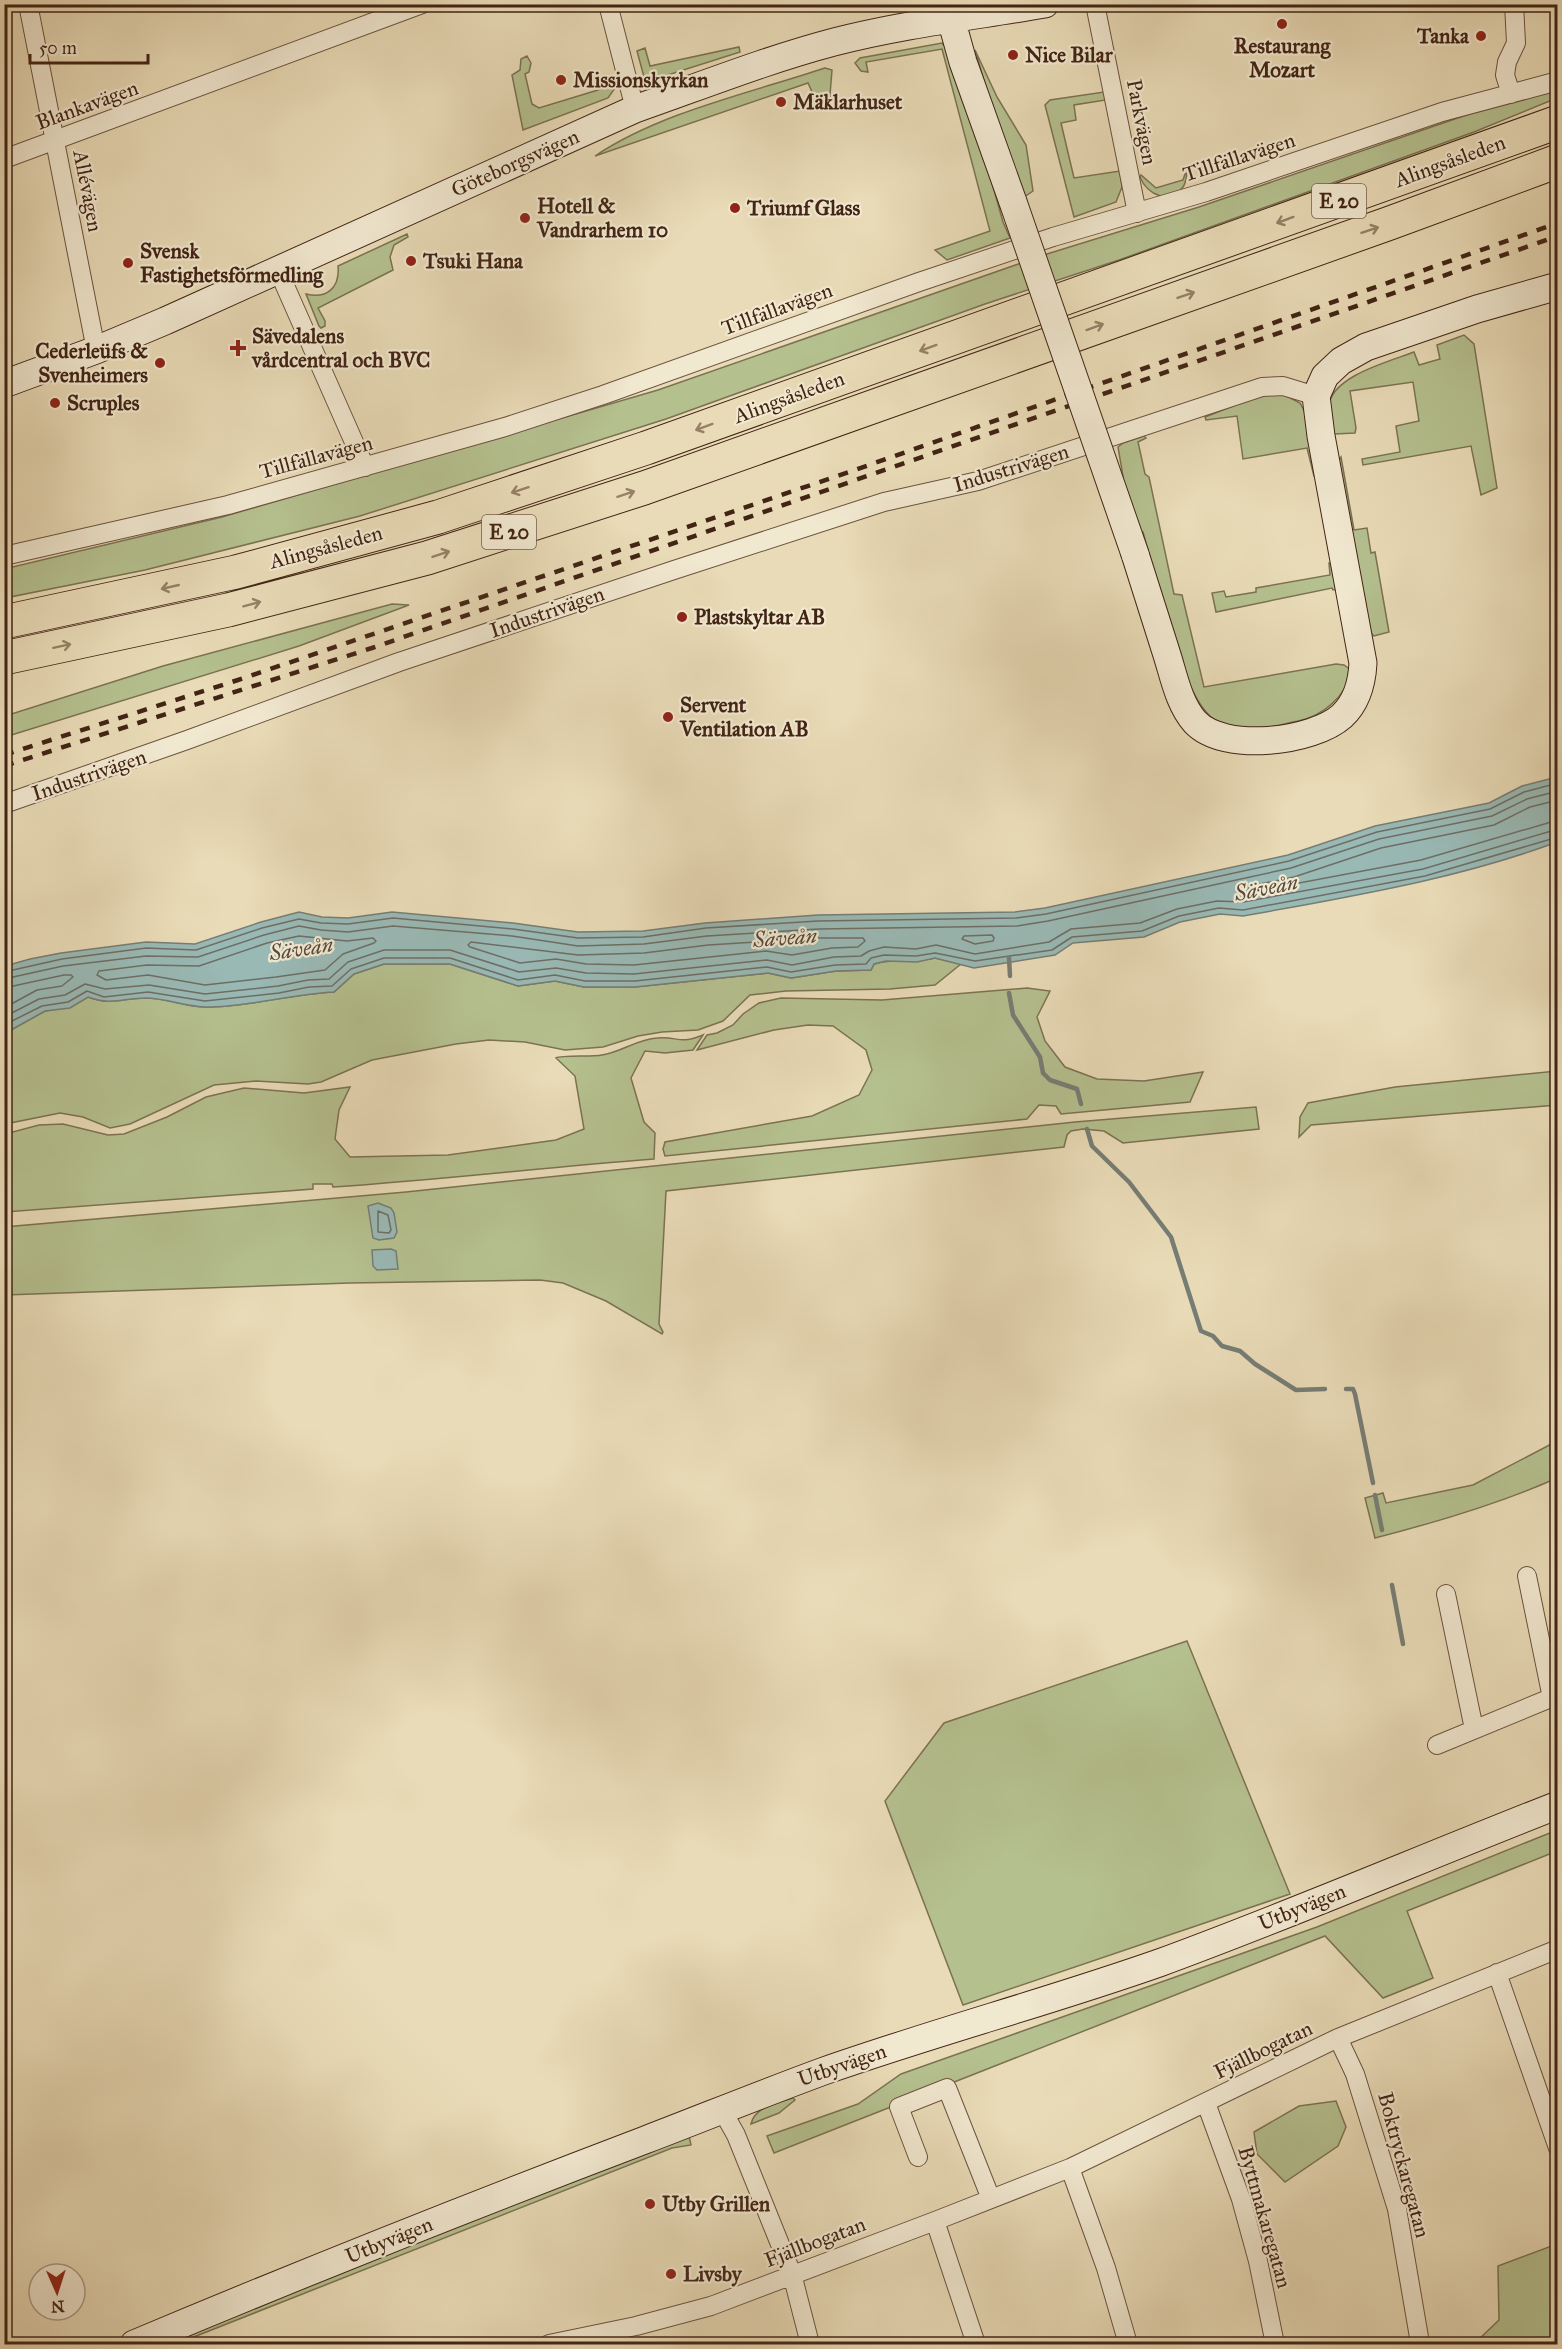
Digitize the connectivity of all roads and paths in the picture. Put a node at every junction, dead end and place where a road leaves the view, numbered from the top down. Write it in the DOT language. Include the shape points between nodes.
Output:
graph roads {
  1 [pos="28,4"];
  2 [pos="422,4"];
  3 [pos="608,4"];
  4 [pos="1046,4"];
  5 [pos="1095,4"];
  6 [pos="1514,4"];
  7 [pos="950,12"];
  8 [pos="1557,81"];
  9 [pos="1511,94"];
  10 [pos="635,109"];
  11 [pos="1557,122"];
  12 [pos="55,140"];
  13 [pos="4,159"];
  14 [pos="1557,161"];
  15 [pos="1137,213"];
  16 [pos="278,270"];
  17 [pos="1557,286"];
  18 [pos="96,350"];
  19 [pos="4,384"];
  20 [pos="1316,396"];
  21 [pos="365,467"];
  22 [pos="4,555"];
  23 [pos="4,622"];
  24 [pos="4,658"];
  25 [pos="4,804"];
  26 [pos="1527,1576"];
  27 [pos="1446,1594"];
  28 [pos="1555,1697"];
  29 [pos="1474,1729"];
  30 [pos="1437,1745"];
  31 [pos="1557,1805"];
  32 [pos="1557,1949"];
  33 [pos="1497,1973"];
  34 [pos="1338,2038"];
  35 [pos="1206,2103"];
  36 [pos="722,2110"];
  37 [pos="1557,2148"];
  38 [pos="918,2157"];
  39 [pos="1070,2168"];
  40 [pos="990,2199"];
  41 [pos="934,2221"];
  42 [pos="792,2274"];
  43 [pos="1420,2343"];
  44 [pos="134,2344"];
  45 [pos="549,2344"];
  46 [pos="810,2344"];
  47 [pos="976,2344"];
  48 [pos="1128,2344"];
  49 [pos="1275,2344"];
  1 -- 12 [label="street, Allévägen"];
  2 -- 12 [label="street, Blankavägen"];
  3 -- 10 [label="street"];
  4 -- 7 [label="street, Göteborgsvägen"];
  5 -- 15 [label="street, Parkvägen"];
  6 -- 9 [label="street" via="1516,43 1505,75"];
  7 -- 10 [label="street, Göteborgsvägen" via="715,79"];
  7 -- 20 [label="street, Industrivägen, bridge" via="963,62 1135,554 1182,701 1197,723 1224,738 1257,741 1329,726 1342,716 1358,692 1362,646"];
  8 -- 9 [label="street, Tillfällavägen"];
  9 -- 15 [label="street, Tillfällavägen" via="1442,112"];
  10 -- 16 [label="street, Göteborgsvägen"];
  11 -- 23 [label="highway, Alingsåsleden / E 20, one-way" via="657,444 438,517 236,572"];
  12 -- 13 [label="street, Blankavägen"];
  12 -- 18 [label="street, Allévägen"];
  24 -- 14 [label="highway, E 20, one-way" via="228,610 427,558 644,488"];
  15 -- 21 [label="street, Tillfällavägen" via="919,282 603,395"];
  16 -- 18 [label="street, Göteborgsvägen"];
  16 -- 21 [label="street"];
  17 -- 20 [label="street" via="1366,347 1341,361 1325,376"];
  18 -- 19 [label="street, Göteborgsvägen"];
  20 -- 25 [label="street, Industrivägen" via="1283,386 1262,387 978,481 884,502 399,662"];
  21 -- 22 [label="street, Tillfällavägen" via="228,505"];
  26 -- 28 [label="street"];
  27 -- 29 [label="street"];
  28 -- 29 [label="street"];
  29 -- 30 [label="street"];
  31 -- 36 [label="street, Utbyvägen" via="1158,1963 903,2044"];
  32 -- 33 [label="street, Fjällbogatan"];
  33 -- 34 [label="street, Fjällbogatan"];
  33 -- 37 [label="street"];
  34 -- 35 [label="street, Fjällbogatan"];
  34 -- 43 [label="street, Boktryckaregatan" via="1355,2074 1397,2209"];
  35 -- 39 [label="street, Fjällbogatan"];
  35 -- 49 [label="street, Byttmakaregatan" via="1241,2199"];
  36 -- 42 [label="street" via="736,2135"];
  36 -- 44 [label="street, Utbyvägen"];
  38 -- 40 [label="street" via="899,2107 947,2088"];
  39 -- 40 [label="street, Fjällbogatan"];
  39 -- 48 [label="street"];
  40 -- 41 [label="street, Fjällbogatan"];
  41 -- 42 [label="street, Fjällbogatan"];
  41 -- 47 [label="street"];
  42 -- 45 [label="street, Fjällbogatan" via="677,2316"];
  42 -- 46 [label="street"];
}
